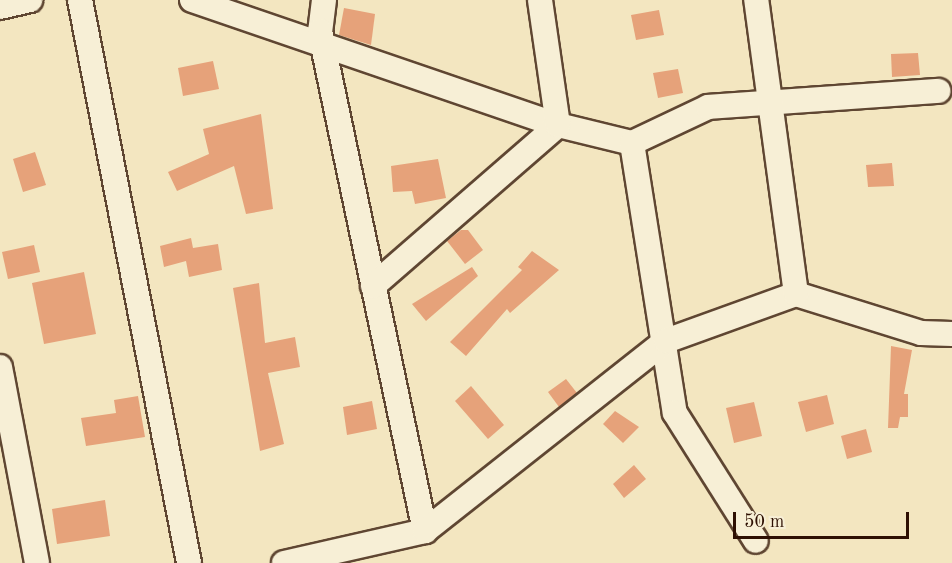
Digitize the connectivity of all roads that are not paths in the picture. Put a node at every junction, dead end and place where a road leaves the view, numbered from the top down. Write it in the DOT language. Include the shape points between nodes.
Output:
graph roads {
  1 [pos="30,0"];
  2 [pos="80,0"];
  3 [pos="192,0"];
  4 [pos="324,0"];
  5 [pos="540,0"];
  6 [pos="756,0"];
  7 [pos="0,7"];
  8 [pos="324,48"];
  9 [pos="938,91"];
  10 [pos="770,103"];
  11 [pos="558,125"];
  12 [pos="632,143"];
  13 [pos="373,286"];
  14 [pos="796,294"];
  15 [pos="952,334"];
  16 [pos="666,341"];
  17 [pos="0,367"];
  18 [pos="424,531"];
  19 [pos="756,541"];
  20 [pos="37,563"];
  21 [pos="189,563"];
  22 [pos="284,563"];
  1 -- 7 [label="street"];
  2 -- 21 [label="street"];
  3 -- 8 [label="street"];
  4 -- 8 [label="street"];
  5 -- 11 [label="street"];
  6 -- 10 [label="street"];
  8 -- 11 [label="street"];
  8 -- 13 [label="street"];
  9 -- 10 [label="street"];
  10 -- 12 [label="street" via="708,107"];
  10 -- 14 [label="street"];
  11 -- 12 [label="street"];
  11 -- 13 [label="street"];
  12 -- 16 [label="street"];
  13 -- 18 [label="street"];
  14 -- 15 [label="street" via="921,333"];
  14 -- 16 [label="street"];
  16 -- 18 [label="street"];
  16 -- 19 [label="street" via="675,413"];
  17 -- 20 [label="street"];
  18 -- 22 [label="street"];
}
